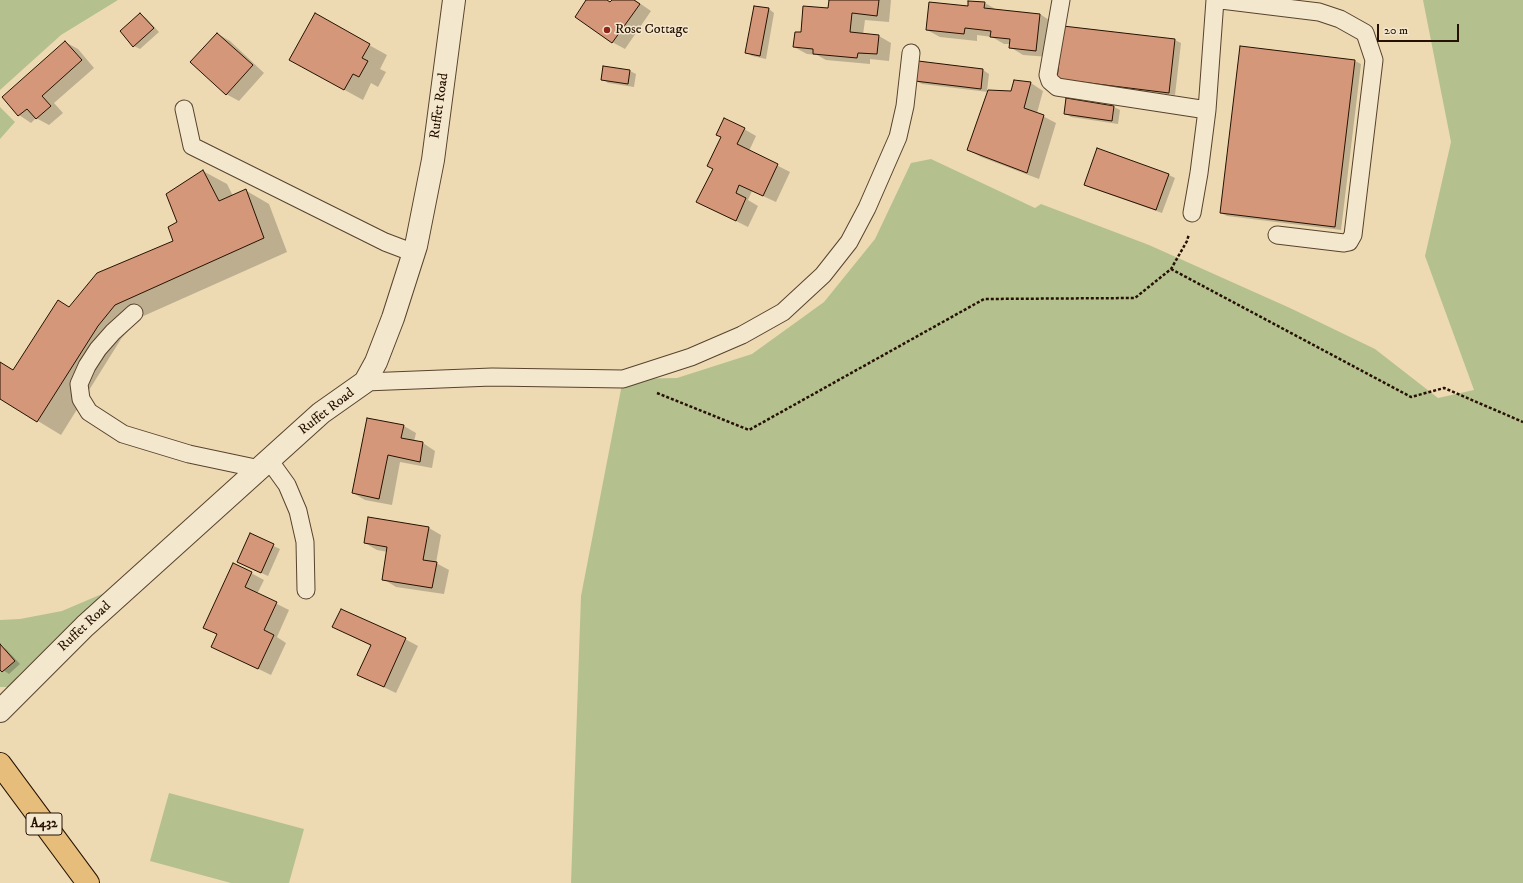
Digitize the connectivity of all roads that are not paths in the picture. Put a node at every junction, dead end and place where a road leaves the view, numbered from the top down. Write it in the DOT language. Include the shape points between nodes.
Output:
graph roads {
  1 [pos="454,0"];
  2 [pos="1061,0"];
  3 [pos="1215,0"];
  4 [pos="1221,0"];
  5 [pos="911,53"];
  6 [pos="184,109"];
  7 [pos="1207,110"];
  8 [pos="1192,213"];
  9 [pos="1277,235"];
  10 [pos="414,253"];
  11 [pos="134,313"];
  12 [pos="365,382"];
  13 [pos="265,465"];
  14 [pos="306,590"];
  15 [pos="0,711"];
  16 [pos="0,764"];
  17 [pos="88,883"];
  1 -- 10 [label="street, Ruffet Road" via="433,160"];
  2 -- 7 [label="lane" via="1048,75 1057,87"];
  3 -- 7 [label="lane"];
  4 -- 9 [label="lane" via="1319,12 1340,18 1365,33 1374,60 1353,235 1350,242"];
  5 -- 12 [label="lane" via="905,106 898,137 866,208 849,242 823,275 783,312 742,335 691,357 623,380 492,377"];
  6 -- 10 [label="lane" via="192,146 385,242"];
  7 -- 8 [label="lane"];
  10 -- 12 [label="street, Ruffet Road" via="393,318 376,362"];
  11 -- 13 [label="lane" via="113,332 87,366 79,384 81,399 89,412 123,434 189,454"];
  12 -- 13 [label="street, Ruffet Road" via="321,413"];
  13 -- 14 [label="lane" via="287,485 298,511 305,542"];
  13 -- 15 [label="street, Ruffet Road" via="85,626"];
  16 -- 17 [label="main road, A432"];
}
